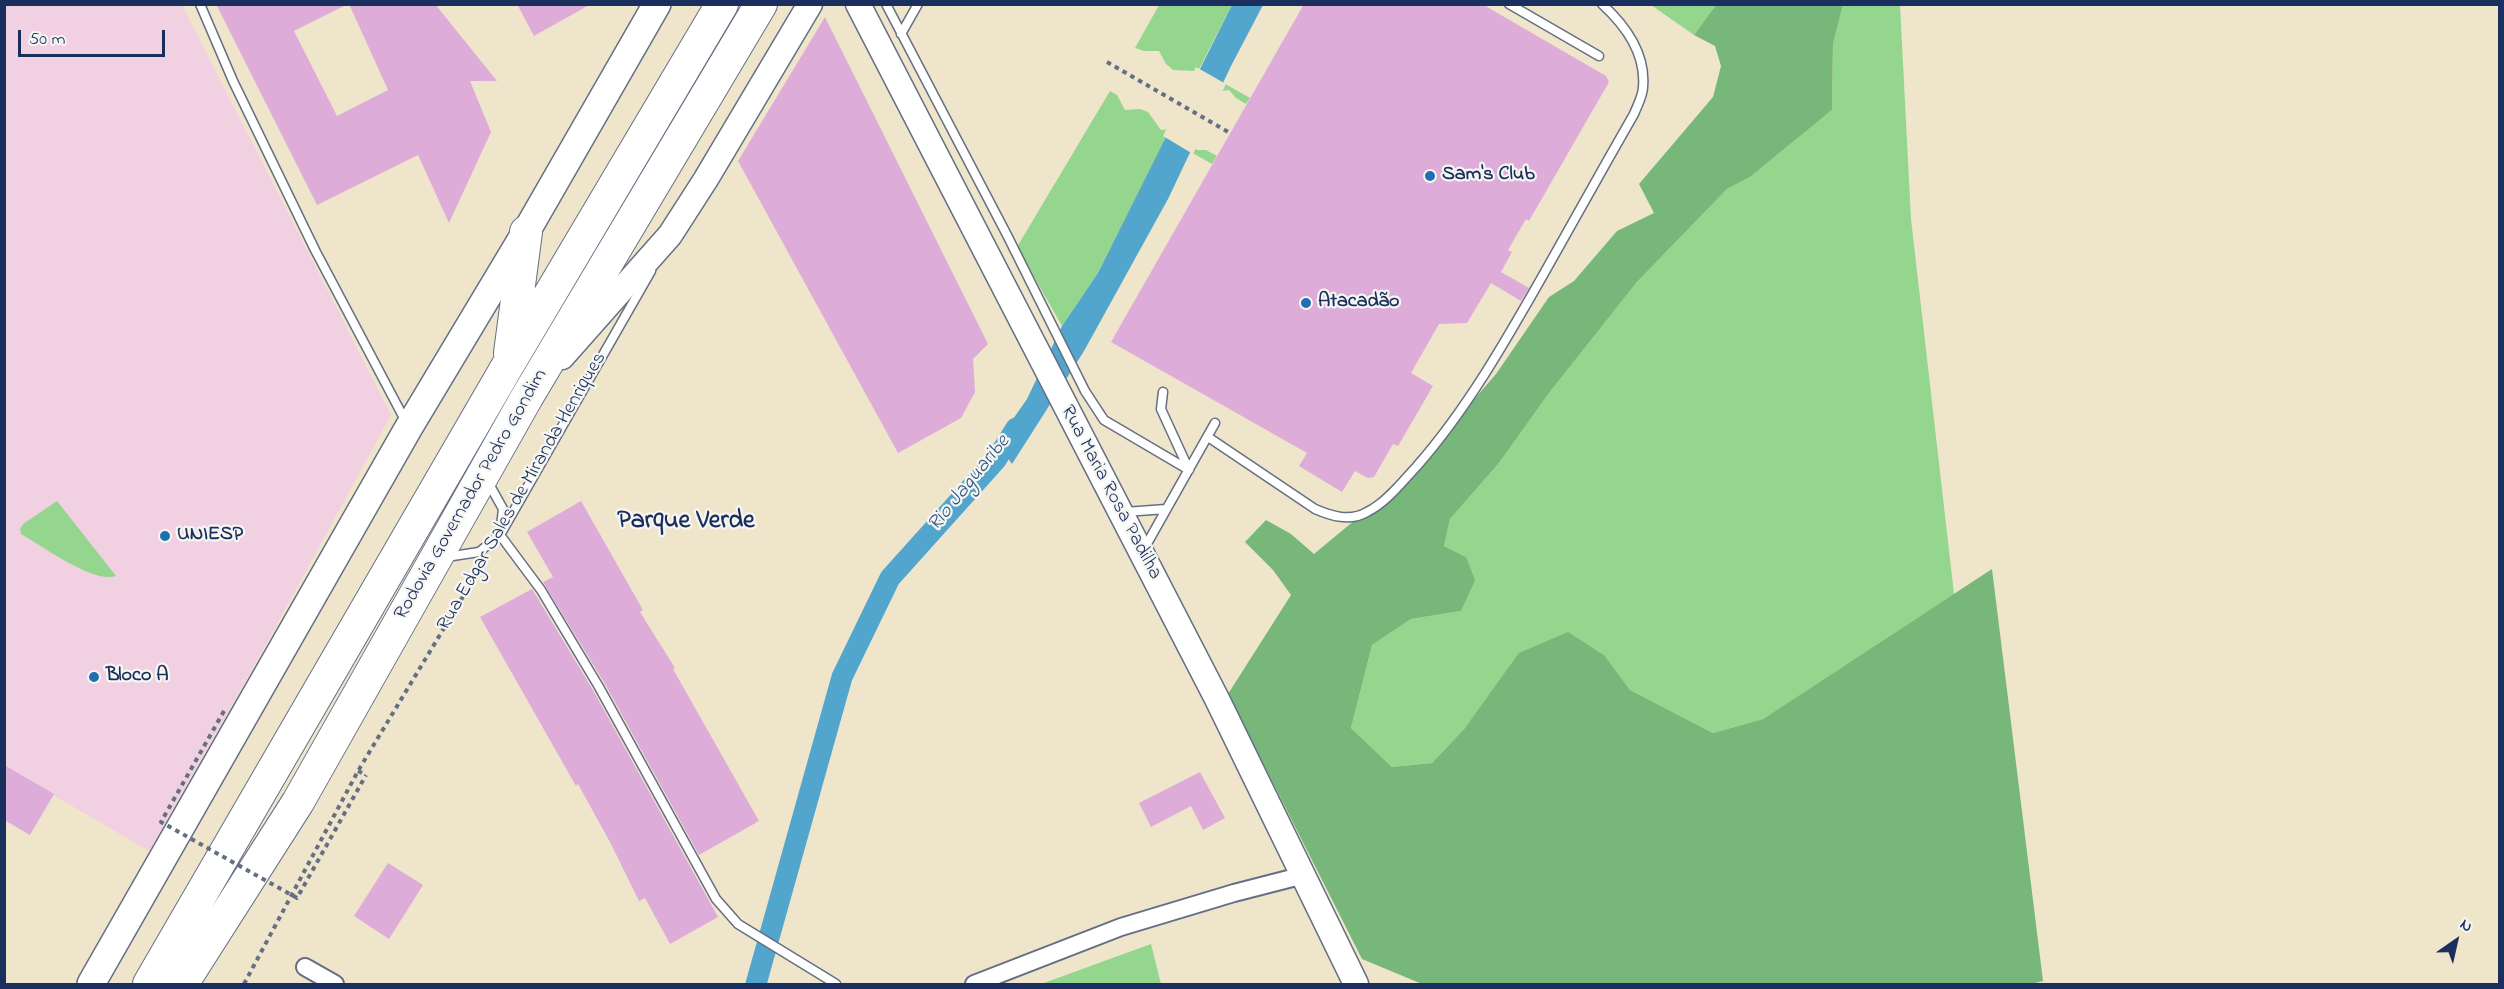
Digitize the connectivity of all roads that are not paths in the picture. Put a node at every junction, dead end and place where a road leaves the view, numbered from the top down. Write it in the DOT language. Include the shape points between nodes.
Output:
graph roads {
  1 [pos="200,4"];
  2 [pos="657,4"];
  3 [pos="722,4"];
  4 [pos="761,4"];
  5 [pos="810,4"];
  6 [pos="858,4"];
  7 [pos="886,4"];
  8 [pos="918,4"];
  9 [pos="1509,4"];
  10 [pos="1602,4"];
  11 [pos="901,34"];
  12 [pos="1599,56"];
  13 [pos="526,232"];
  14 [pos="670,235"];
  15 [pos="508,365"];
  16 [pos="1163,392"];
  17 [pos="527,397"];
  18 [pos="1215,423"];
  19 [pos="409,428"];
  20 [pos="1208,437"];
  21 [pos="1189,470"];
  22 [pos="484,474"];
  23 [pos="1166,509"];
  24 [pos="1122,512"];
  25 [pos="500,535"];
  26 [pos="1142,552"];
  27 [pos="436,558"];
  28 [pos="298,802"];
  29 [pos="1304,875"];
  30 [pos="305,967"];
  31 [pos="91,984"];
  32 [pos="149,984"];
  33 [pos="182,984"];
  34 [pos="209,984"];
  35 [pos="335,984"];
  36 [pos="836,984"];
  37 [pos="974,984"];
  38 [pos="1356,984"];
  1 -- 19 [label="lane" via="315,250"];
  2 -- 13 [label="main road"];
  3 -- 15 [label="highway, Rodovia Governador Pedro Gondim"];
  4 -- 17 [label="highway, Rodovia Governador Pedro Gondim"];
  5 -- 14 [label="main road, Rua Edgar Sales de Miranda Henriques"];
  6 -- 24 [label="main road, Rua Maria Rosa Padilha"];
  7 -- 11 [label="lane"];
  8 -- 11 [label="lane"];
  9 -- 12 [label="lane"];
  10 -- 20 [label="lane" via="1632,39 1642,62 1643,89 1634,114 1479,382 1404,480 1366,513 1331,516"];
  11 -- 21 [label="lane" via="1054,334 1104,420"];
  13 -- 15 [label="highway"];
  13 -- 19 [label="main road"];
  14 -- 17 [label="main road"];
  14 -- 25 [label="lane, Rua Edgar Sales de Miranda Henriques"];
  15 -- 32 [label="highway, Rodovia Governador Pedro Gondim"];
  16 -- 21 [label="lane" via="1161,409"];
  17 -- 22 [label="highway, Rodovia Governador Pedro Gondim"];
  18 -- 20 [label="lane"];
  19 -- 31 [label="main road"];
  20 -- 21 [label="lane"];
  21 -- 23 [label="lane"];
  22 -- 25 [label="lane" via="503,509"];
  22 -- 27 [label="highway, Rodovia Governador Pedro Gondim"];
  23 -- 24 [label="lane"];
  23 -- 26 [label="lane"];
  24 -- 26 [label="main road, Rua Maria Rosa Padilha"];
  25 -- 27 [label="lane" via="479,552"];
  25 -- 36 [label="lane" via="541,590 716,899 738,924"];
  26 -- 29 [label="main road, Rua Maria Rosa Padilha"];
  27 -- 28 [label="highway, Rodovia Governador Pedro Gondim"];
  28 -- 33 [label="highway, Rodovia Governador Pedro Gondim"];
  28 -- 34 [label="highway"];
  29 -- 37 [label="street" via="1121,927"];
  29 -- 38 [label="main road, Rua Maria Rosa Padilha"];
  30 -- 35 [label="street"];
}
